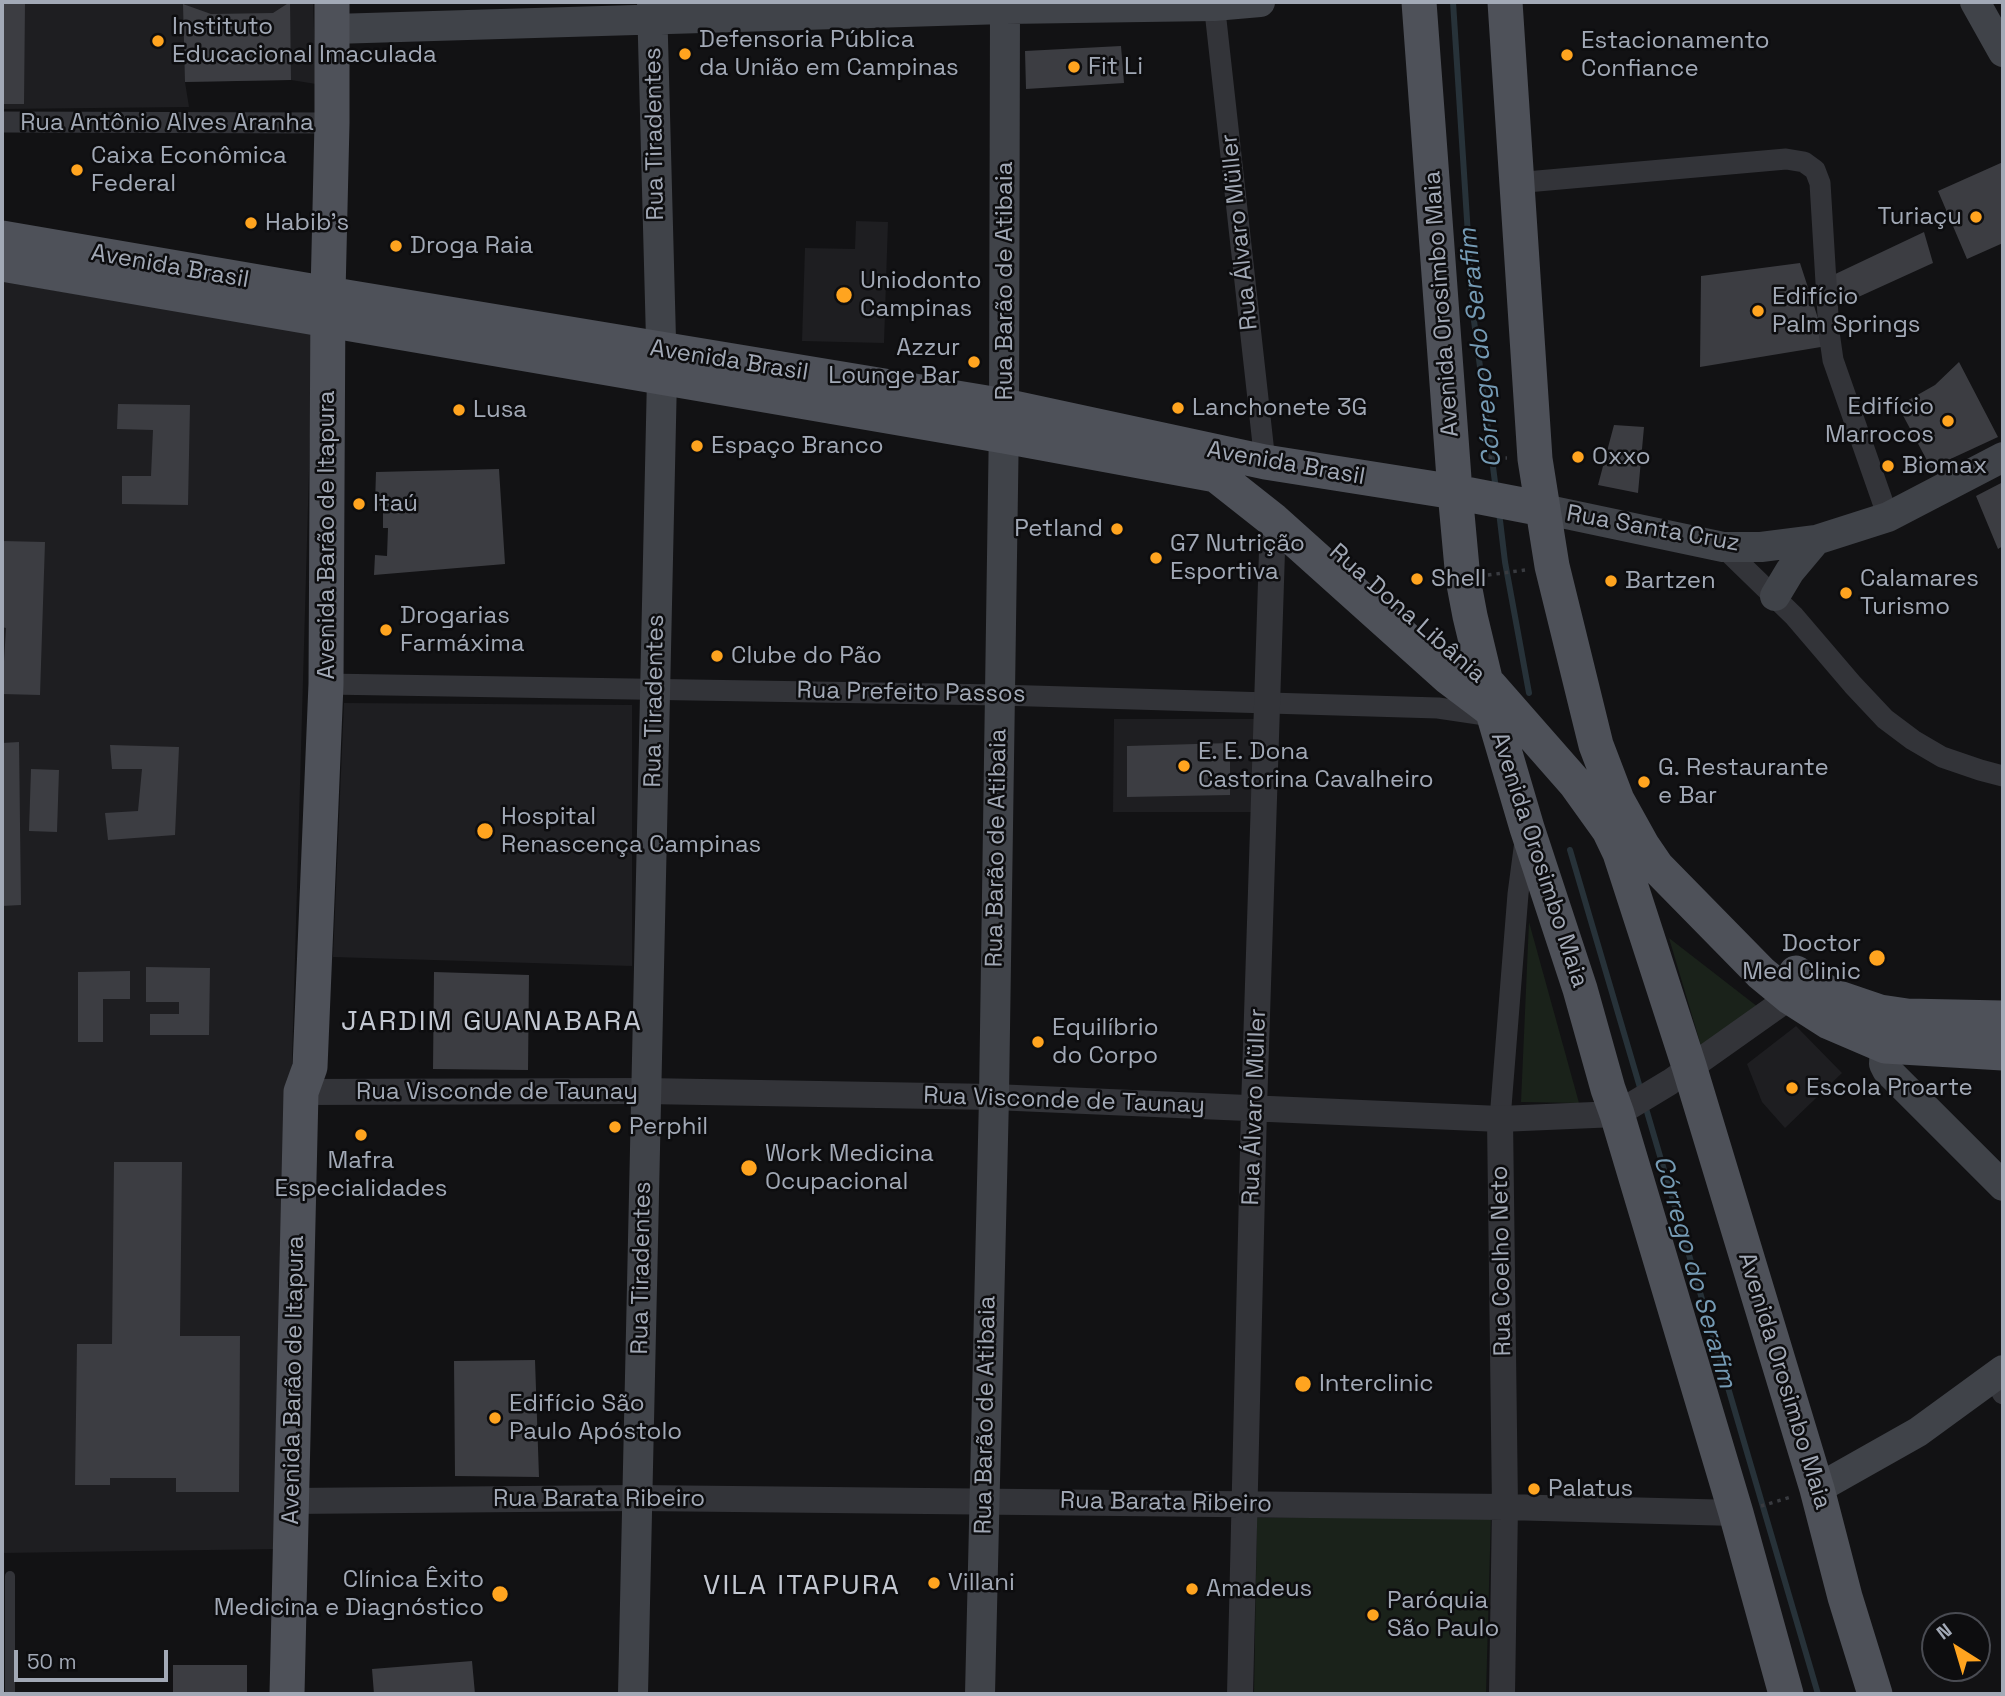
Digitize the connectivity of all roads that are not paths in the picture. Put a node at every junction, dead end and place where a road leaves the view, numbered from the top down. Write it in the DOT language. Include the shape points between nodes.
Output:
graph roads {
  1 [pos="1261,2"];
  2 [pos="1419,2"];
  3 [pos="1505,2"];
  4 [pos="1975,2"];
  5 [pos="1214,4"];
  6 [pos="1005,5"];
  7 [pos="652,10"];
  8 [pos="333,15"];
  9 [pos="2003,52"];
  10 [pos="2,122"];
  11 [pos="332,123"];
  12 [pos="1515,183"];
  13 [pos="2,237"];
  14 [pos="2,264"];
  15 [pos="328,307"];
  16 [pos="661,363"];
  17 [pos="1004,421"];
  18 [pos="2003,457"];
  19 [pos="1265,462"];
  20 [pos="1216,475"];
  21 [pos="1463,494"];
  22 [pos="1535,508"];
  23 [pos="1888,517"];
  24 [pos="1273,520"];
  25 [pos="1816,540"];
  26 [pos="1723,547"];
  27 [pos="1774,596"];
  28 [pos="326,684"];
  29 [pos="655,688"];
  30 [pos="999,695"];
  31 [pos="1490,702"];
  32 [pos="1269,703"];
  33 [pos="1592,765"];
  34 [pos="2003,776"];
  35 [pos="1527,828"];
  36 [pos="1790,996"];
  37 [pos="2003,1017"];
  38 [pos="1888,1046"];
  39 [pos="2003,1054"];
  40 [pos="1679,1074"];
  41 [pos="309,1084"];
  42 [pos="645,1091"];
  43 [pos="994,1097"];
  44 [pos="1254,1108"];
  45 [pos="1625,1109"];
  46 [pos="1500,1119"];
  47 [pos="2003,1186"];
  48 [pos="2000,1381"];
  49 [pos="1817,1489"];
  50 [pos="637,1498"];
  51 [pos="302,1501"];
  52 [pos="984,1501"];
  53 [pos="1245,1504"];
  54 [pos="1505,1507"];
  55 [pos="1736,1513"];
  56 [pos="10,1576"];
  57 [pos="1779,1687"];
  58 [pos="10,1694"];
  59 [pos="287,1694"];
  60 [pos="310,1694"];
  61 [pos="633,1694"];
  62 [pos="980,1694"];
  63 [pos="1240,1694"];
  64 [pos="1502,1694"];
  65 [pos="1875,1694"];
  1 -- 5 [label="main road"];
  2 -- 21 [label="main road, Avenida Orosimbo Maia" via="1453,457"];
  3 -- 12 [label="main road"];
  4 -- 9 [label="main road"];
  5 -- 6 [label="main road"];
  5 -- 19 [label="street, Rua Álvaro Müller"];
  6 -- 7 [label="main road"];
  6 -- 17 [label="main road, Rua Barão de Atibaia"];
  7 -- 8 [label="main road"];
  7 -- 16 [label="main road, Rua Tiradentes"];
  8 -- 11 [label="main road, Avenida Barão de Itapura"];
  10 -- 11 [label="street, Rua Antônio Alves Aranha"];
  11 -- 15 [label="main road, Avenida Barão de Itapura"];
  12 -- 22 [label="main road"];
  12 -- 23 [label="street" via="1786,159 1804,162 1815,170 1820,183 1833,360"];
  13 -- 15 [label="main road, Avenida Brasil"];
  14 -- 15 [label="main road, Avenida Brasil"];
  15 -- 16 [label="main road, Avenida Brasil"];
  15 -- 28 [label="main road, Avenida Barão de Itapura"];
  16 -- 17 [label="main road, Avenida Brasil"];
  16 -- 29 [label="main road, Rua Tiradentes"];
  17 -- 19 [label="main road, Avenida Brasil"];
  17 -- 20 [label="main road, Avenida Brasil"];
  17 -- 30 [label="main road, Rua Barão de Atibaia"];
  18 -- 23 [label="main road, Rua Santa Cruz"];
  19 -- 21 [label="main road, Avenida Brasil"];
  20 -- 24 [label="main road, Avenida Brasil"];
  20 -- 31 [label="main road, Rua Dona Libânia" via="1270,496 1305,524"];
  21 -- 22 [label="main road, Rua Santa Cruz"];
  21 -- 31 [label="main road, Avenida Orosimbo Maia" via="1463,579"];
  22 -- 26 [label="main road, Rua Santa Cruz"];
  22 -- 33 [label="main road" via="1552,565"];
  23 -- 25 [label="main road, Rua Santa Cruz"];
  24 -- 31 [label="main road, Rua Dona Libânia" via="1448,677"];
  24 -- 32 [label="street, Rua Álvaro Müller"];
  25 -- 26 [label="main road, Rua Santa Cruz"];
  25 -- 27 [label="main road"];
  26 -- 27 [label="street"];
  27 -- 34 [label="street" via="1885,719 1942,757"];
  28 -- 29 [label="street, Rua Prefeito Passos"];
  28 -- 41 [label="main road, Avenida Barão de Itapura"];
  29 -- 30 [label="street, Rua Prefeito Passos"];
  29 -- 42 [label="main road, Rua Tiradentes"];
  30 -- 32 [label="street, Rua Prefeito Passos"];
  30 -- 43 [label="main road, Rua Barão de Atibaia"];
  31 -- 32 [label="street, Rua Prefeito Passos" via="1438,708"];
  31 -- 33 [label="main road, Rua Dona Libânia"];
  31 -- 35 [label="main road, Avenida Orosimbo Maia"];
  32 -- 44 [label="street, Rua Álvaro Müller"];
  33 -- 36 [label="main road" via="1657,867 1761,973"];
  33 -- 37 [label="main road" via="1664,852 1767,951 1813,985 1880,1012"];
  33 -- 40 [label="main road, Avenida Orosimbo Maia" via="1609,830 1628,875"];
  35 -- 45 [label="main road, Avenida Orosimbo Maia" via="1608,1089"];
  35 -- 46 [label="street, Rua Coelho Neto"];
  36 -- 38 [label="main road" via="1829,1022"];
  36 -- 40 [label="street, Rua Visconde de Taunay"];
  38 -- 39 [label="main road"];
  38 -- 47 [label="main road" via="1887,1070"];
  40 -- 45 [label="street, Rua Visconde de Taunay"];
  40 -- 49 [label="main road, Avenida Orosimbo Maia"];
  41 -- 42 [label="street, Rua Visconde de Taunay"];
  41 -- 51 [label="main road, Avenida Barão de Itapura"];
  42 -- 43 [label="street, Rua Visconde de Taunay"];
  42 -- 50 [label="main road, Rua Tiradentes"];
  43 -- 44 [label="street, Rua Visconde de Taunay"];
  43 -- 52 [label="main road, Rua Barão de Atibaia"];
  44 -- 46 [label="street, Rua Visconde de Taunay"];
  44 -- 53 [label="street, Rua Álvaro Müller"];
  45 -- 46 [label="street, Rua Visconde de Taunay"];
  45 -- 55 [label="main road, Avenida Orosimbo Maia"];
  46 -- 54 [label="street, Rua Coelho Neto"];
  48 -- 49 [label="main road"];
  49 -- 65 [label="main road, Avenida Orosimbo Maia"];
  50 -- 51 [label="street, Rua Barata Ribeiro"];
  50 -- 52 [label="street, Rua Barata Ribeiro"];
  50 -- 61 [label="main road, Rua Tiradentes"];
  51 -- 59 [label="main road, Avenida Barão de Itapura"];
  51 -- 60 [label="main road, Avenida Barão de Itapura"];
  52 -- 53 [label="street, Rua Barata Ribeiro"];
  52 -- 62 [label="main road, Rua Barão de Atibaia"];
  53 -- 54 [label="street, Rua Barata Ribeiro"];
  53 -- 63 [label="street, Rua Álvaro Müller"];
  54 -- 55 [label="street, Rua Barata Ribeiro"];
  54 -- 64 [label="street, Rua Coelho Neto"];
  55 -- 57 [label="main road, Avenida Orosimbo Maia"];
  56 -- 58 [label="lane"];
}
